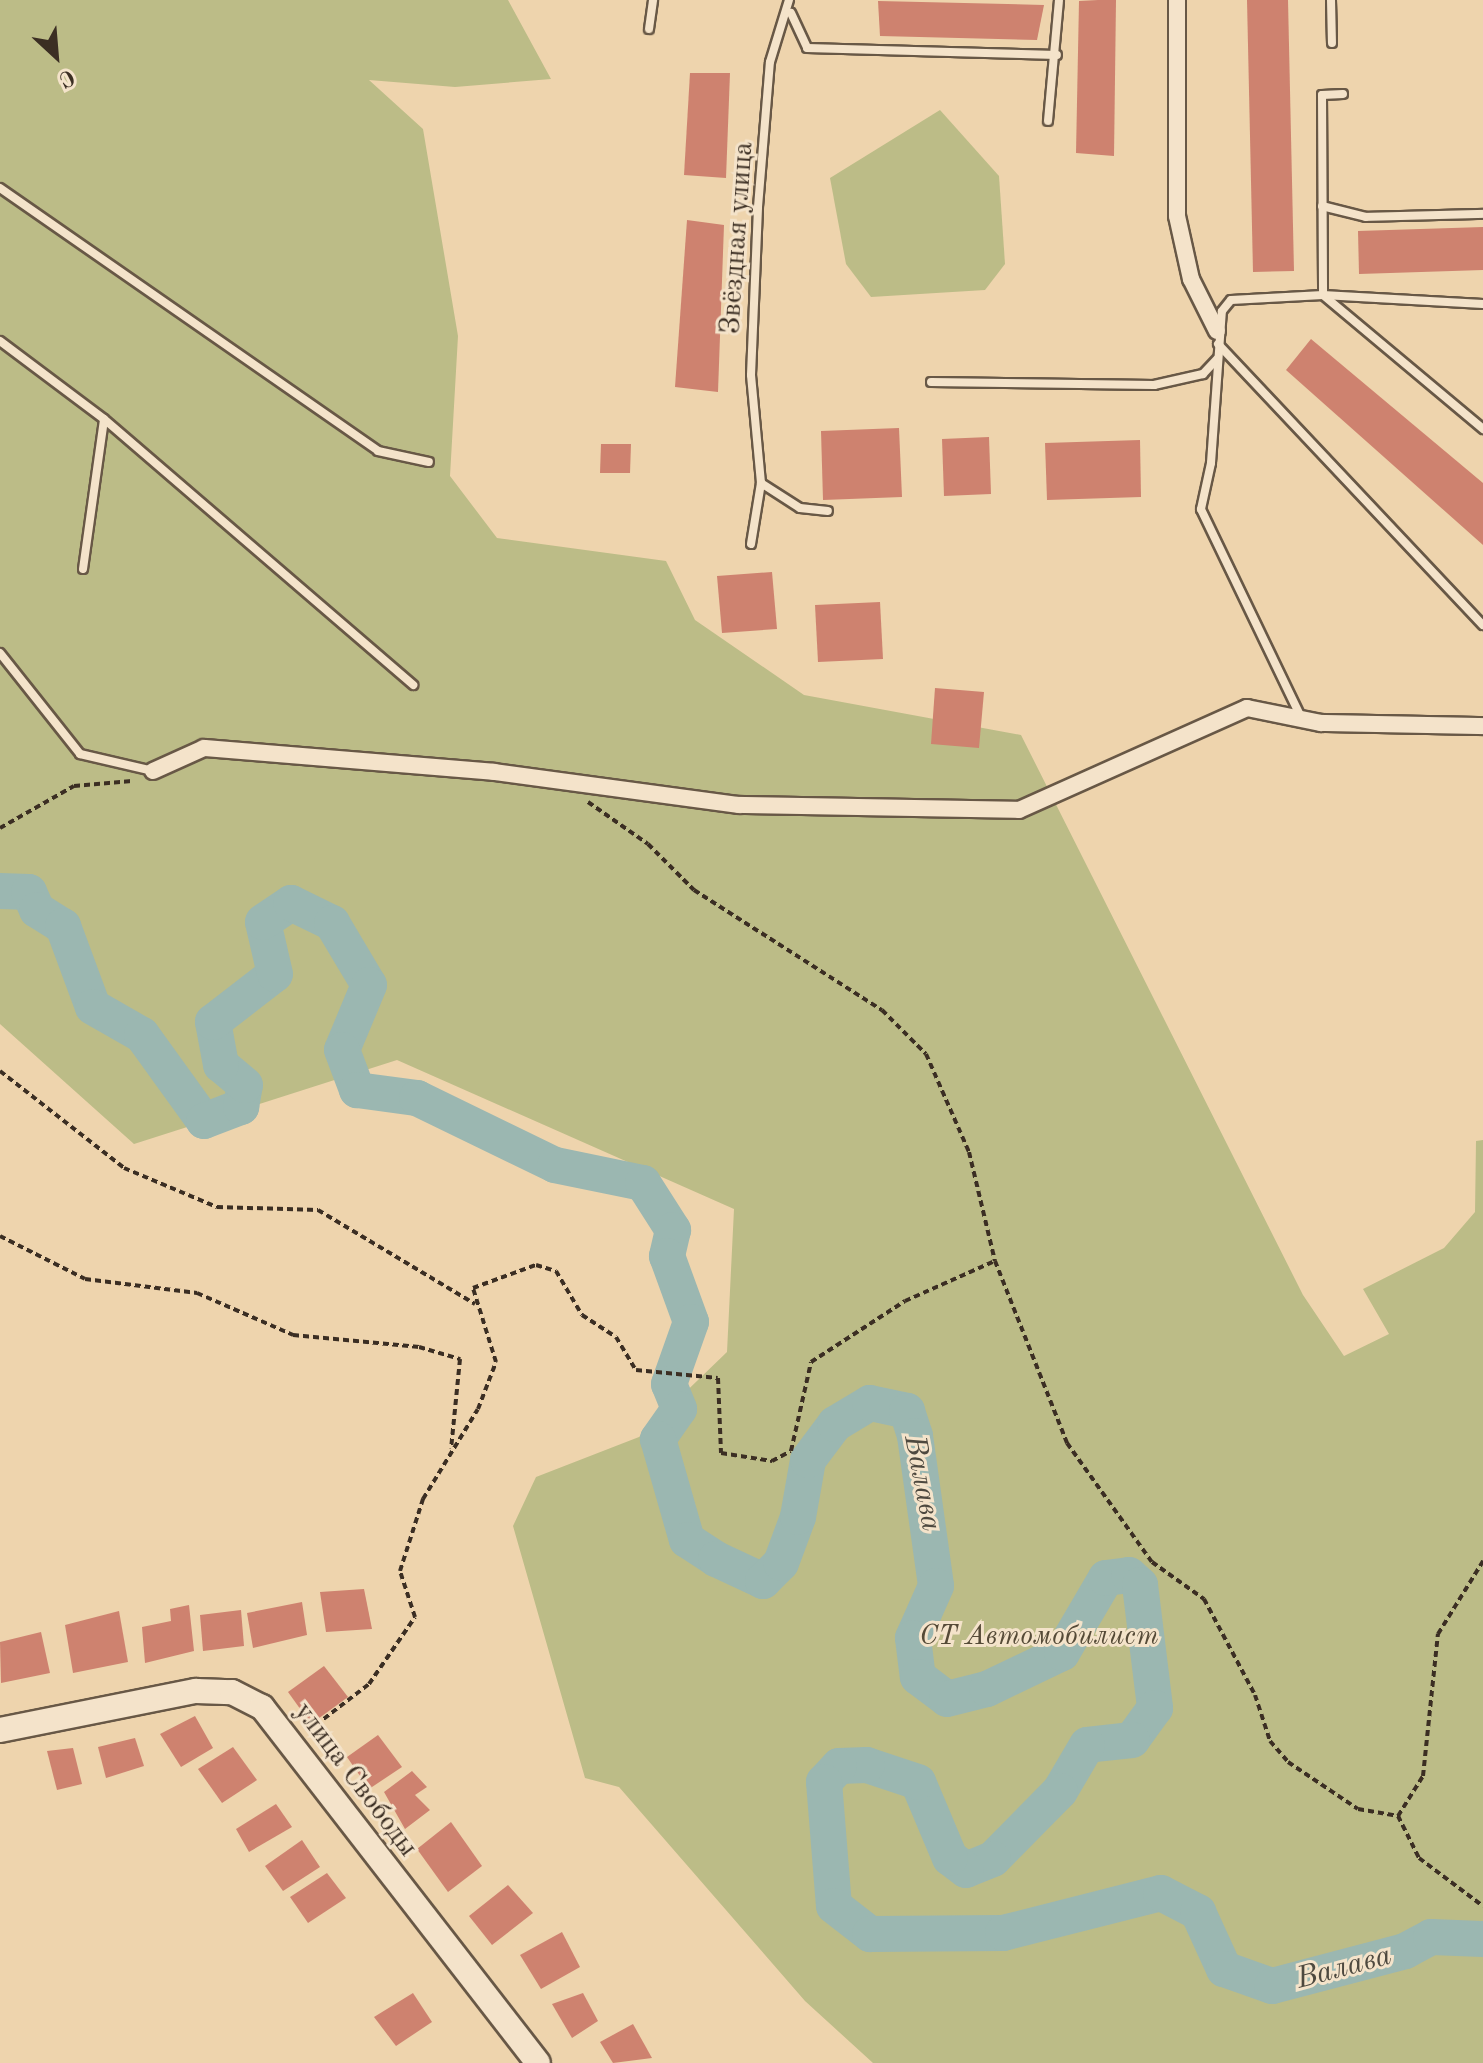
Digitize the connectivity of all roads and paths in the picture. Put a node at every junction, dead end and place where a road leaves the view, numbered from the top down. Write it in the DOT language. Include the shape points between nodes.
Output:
graph roads {
  1 [pos="653,0"];
  2 [pos="789,0"];
  3 [pos="1059,0"];
  4 [pos="1177,0"];
  5 [pos="1331,0"];
  6 [pos="791,13"];
  7 [pos="649,29"];
  8 [pos="1332,43"];
  9 [pos="1057,55"];
  10 [pos="1343,94"];
  11 [pos="1048,121"];
  12 [pos="0,188"];
  13 [pos="1322,206"];
  14 [pos="1483,214"];
  15 [pos="1323,295"];
  16 [pos="1483,304"];
  17 [pos="1218,338"];
  18 [pos="0,341"];
  19 [pos="1218,358"];
  20 [pos="931,382"];
  21 [pos="104,419"];
  22 [pos="1483,429"];
  23 [pos="429,462"];
  24 [pos="761,483"];
  25 [pos="828,511"];
  26 [pos="751,544"];
  27 [pos="83,569"];
  28 [pos="1483,625"];
  29 [pos="0,653"];
  30 [pos="413,685"];
  31 [pos="1299,713"];
  32 [pos="1483,726"];
  33 [pos="153,771"];
  34 [pos="576,799"];
  35 [pos="0,828"];
  36 [pos="0,1071"];
  37 [pos="0,1236"];
  38 [pos="995,1261"];
  39 [pos="477,1305"];
  40 [pos="451,1453"];
  41 [pos="1483,1561"];
  42 [pos="0,1730"];
  43 [pos="291,1739"];
  44 [pos="1398,1816"];
  45 [pos="1483,1906"];
  46 [pos="538,2063"];
  1 -- 7 [label="lane"];
  2 -- 6 [label="lane"];
  3 -- 9 [label="lane"];
  4 -- 17 [label="street" via="1177,216 1191,279"];
  5 -- 8 [label="lane"];
  6 -- 9 [label="lane" via="807,48"];
  6 -- 24 [label="lane, Звёздная улица" via="770,62 758,207 751,375"];
  9 -- 11 [label="lane"];
  10 -- 13 [label="lane" via="1322,95"];
  12 -- 23 [label="lane" via="378,451"];
  13 -- 14 [label="lane" via="1366,217"];
  13 -- 15 [label="lane"];
  15 -- 16 [label="lane"];
  15 -- 17 [label="lane" via="1231,300"];
  15 -- 22 [label="lane"];
  17 -- 19 [label="lane"];
  17 -- 28 [label="lane"];
  18 -- 21 [label="lane"];
  19 -- 20 [label="lane" via="1203,374 1154,385"];
  19 -- 31 [label="lane" via="1211,463 1201,509"];
  21 -- 27 [label="lane"];
  21 -- 30 [label="lane"];
  24 -- 25 [label="lane" via="800,508"];
  24 -- 26 [label="lane, Звёздная улица"];
  29 -- 33 [label="lane" via="80,754"];
  31 -- 32 [label="street" via="1321,723"];
  31 -- 33 [label="street" via="1247,708 1019,810 739,805 494,772 204,748"];
  33 -- 35 [label="path" via="120,784 92,779"];
  34 -- 38 [label="path" via="648,844 694,890 882,1010 926,1054 969,1152"];
  36 -- 39 [label="path" via="124,1168 217,1207 318,1210"];
  37 -- 40 [label="path" via="85,1279 197,1293 293,1335 419,1347 460,1359"];
  38 -- 39 [label="path" via="905,1301 811,1362 791,1451 772,1461 721,1453 718,1378 636,1370 616,1337 582,1315 556,1271 536,1265 486,1281 473,1288"];
  38 -- 44 [label="path" via="1067,1443 1152,1562 1204,1599 1255,1695 1270,1741 1336,1796 1379,1817"];
  39 -- 40 [label="path" via="496,1362"];
  40 -- 43 [label="path" via="423,1499 400,1571 415,1617 350,1704"];
  41 -- 44 [label="path" via="1438,1634 1423,1776"];
  42 -- 43 [label="main road, улица Свободы" via="196,1691 232,1692 262,1707"];
  43 -- 46 [label="main road, улица Свободы"];
  44 -- 45 [label="path" via="1419,1858"];
}
